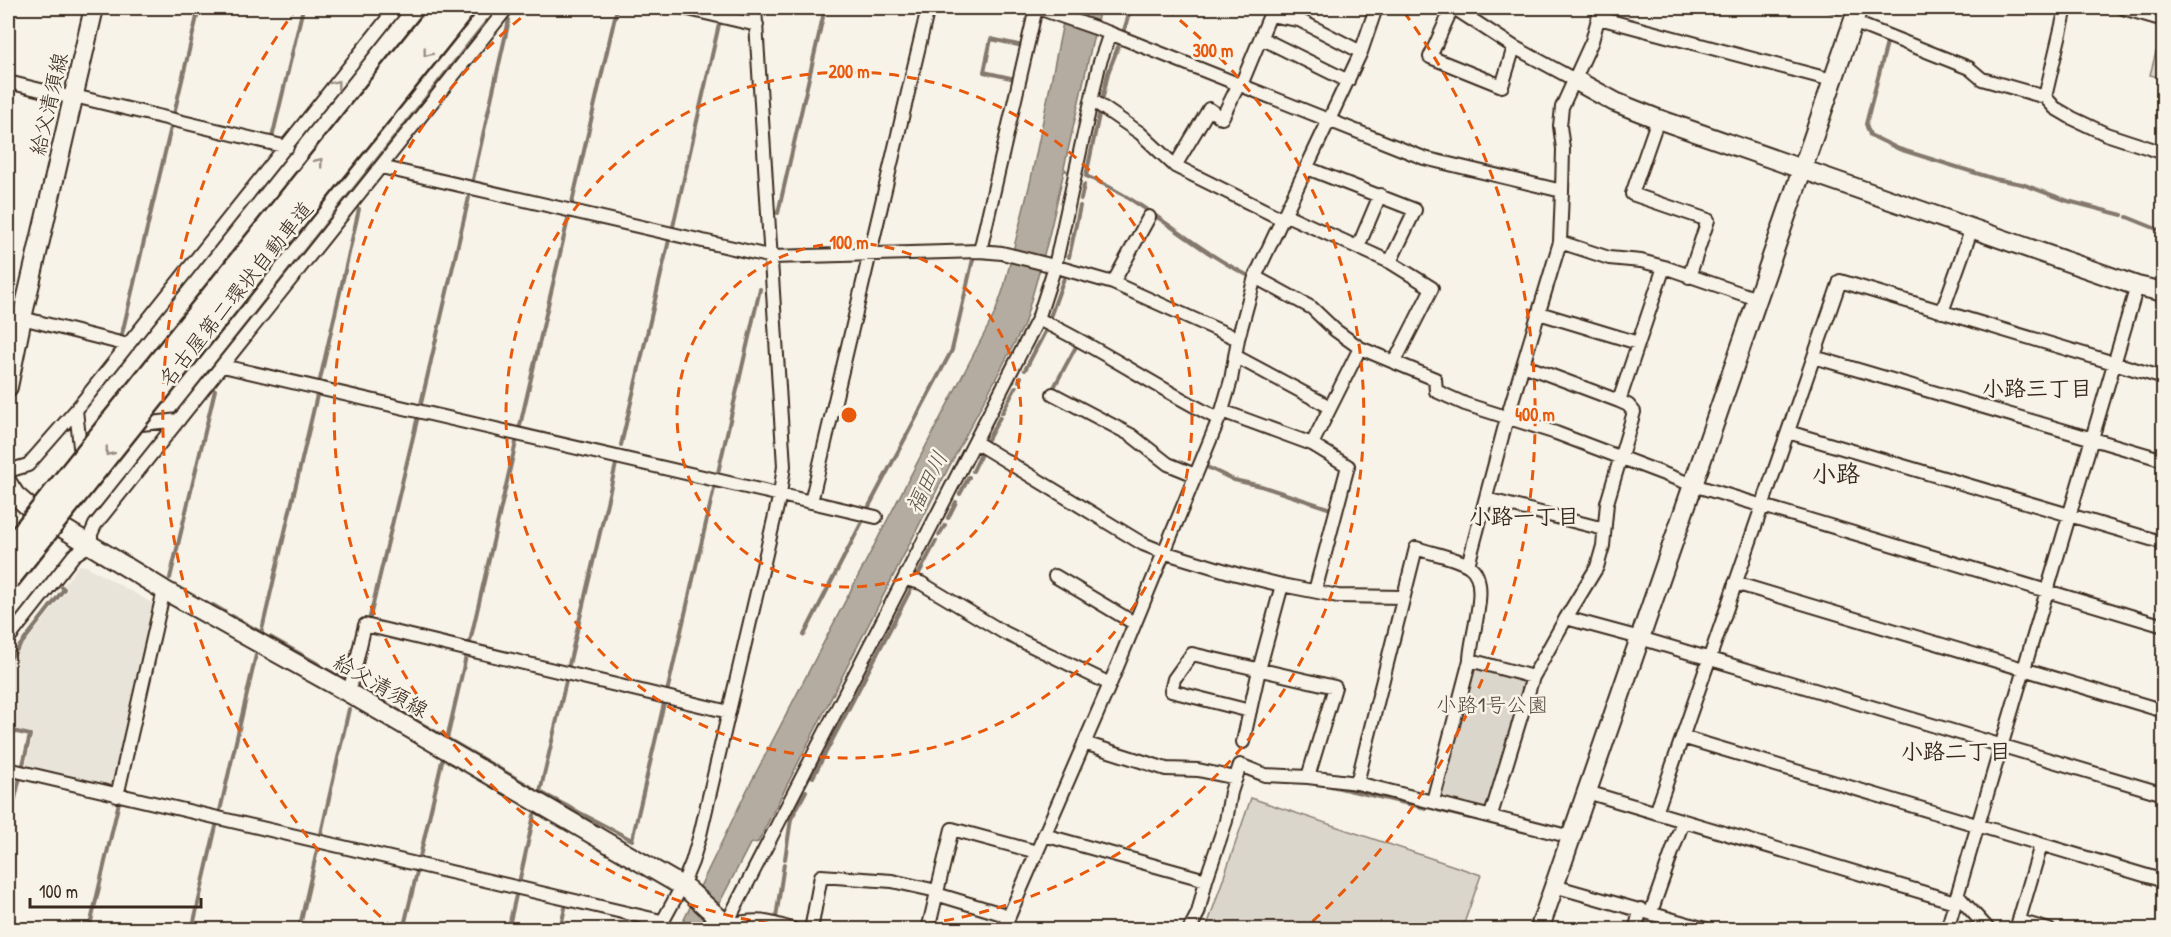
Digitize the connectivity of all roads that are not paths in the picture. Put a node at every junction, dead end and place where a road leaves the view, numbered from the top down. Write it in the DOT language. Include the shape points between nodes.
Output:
graph roads {
  1 [pos="94,8"];
  2 [pos="396,8"];
  3 [pos="443,8"];
  4 [pos="464,8"];
  5 [pos="492,8"];
  6 [pos="507,8"];
  7 [pos="684,8"];
  8 [pos="755,8"];
  9 [pos="928,8"];
  10 [pos="1037,8"];
  11 [pos="1376,8"];
  12 [pos="1453,8"];
  13 [pos="2066,8"];
  14 [pos="2131,8"];
  15 [pos="1600,13"];
  16 [pos="1855,15"];
  17 [pos="2163,20"];
  18 [pos="757,25"];
  19 [pos="493,26"];
  20 [pos="1107,32"];
  21 [pos="1261,38"];
  22 [pos="1514,47"];
  23 [pos="1361,52"];
  24 [pos="1575,80"];
  25 [pos="1832,80"];
  26 [pos="1348,81"];
  27 [pos="8,82"];
  28 [pos="1240,84"];
  29 [pos="74,97"];
  30 [pos="2045,97"];
  31 [pos="1092,100"];
  32 [pos="1658,119"];
  33 [pos="1330,120"];
  34 [pos="287,147"];
  35 [pos="2163,153"];
  36 [pos="1175,166"];
  37 [pos="381,167"];
  38 [pos="1307,168"];
  39 [pos="1802,169"];
  40 [pos="1562,191"];
  41 [pos="1380,195"];
  42 [pos="1283,216"];
  43 [pos="1149,217"];
  44 [pos="1972,228"];
  45 [pos="1560,242"];
  46 [pos="1358,247"];
  47 [pos="980,251"];
  48 [pos="870,254"];
  49 [pos="772,256"];
  50 [pos="1390,262"];
  51 [pos="1052,266"];
  52 [pos="1664,267"];
  53 [pos="1256,277"];
  54 [pos="1689,277"];
  55 [pos="1113,283"];
  56 [pos="2137,286"];
  57 [pos="2163,292"];
  58 [pos="1757,299"];
  59 [pos="1942,312"];
  60 [pos="1539,313"];
  61 [pos="22,318"];
  62 [pos="1038,320"];
  63 [pos="1238,339"];
  64 [pos="1638,343"];
  65 [pos="128,345"];
  66 [pos="1360,348"];
  67 [pos="1235,356"];
  68 [pos="1814,357"];
  69 [pos="1395,362"];
  70 [pos="2114,364"];
  71 [pos="1523,365"];
  72 [pos="223,366"];
  73 [pos="2163,378"];
  74 [pos="8,387"];
  75 [pos="1053,394"];
  76 [pos="1619,401"];
  77 [pos="1330,407"];
  78 [pos="76,410"];
  79 [pos="1221,415"];
  80 [pos="1507,418"];
  81 [pos="179,420"];
  82 [pos="94,430"];
  83 [pos="1788,432"];
  84 [pos="2092,439"];
  85 [pos="975,442"];
  86 [pos="1312,444"];
  87 [pos="80,447"];
  88 [pos="1620,457"];
  89 [pos="2163,460"];
  90 [pos="8,471"];
  91 [pos="1195,475"];
  92 [pos="8,484"];
  93 [pos="1693,485"];
  94 [pos="780,494"];
  95 [pos="1486,499"];
  96 [pos="811,502"];
  97 [pos="1762,506"];
  98 [pos="2070,515"];
  99 [pos="876,517"];
  100 [pos="1604,529"];
  101 [pos="2163,543"];
  102 [pos="90,544"];
  103 [pos="8,552"];
  104 [pos="1163,552"];
  105 [pos="1468,565"];
  106 [pos="1055,576"];
  107 [pos="8,579"];
  108 [pos="905,579"];
  109 [pos="1735,583"];
  110 [pos="1282,585"];
  111 [pos="164,590"];
  112 [pos="1315,591"];
  113 [pos="2047,591"];
  114 [pos="1403,597"];
  115 [pos="8,615"];
  116 [pos="1566,618"];
  117 [pos="1134,623"];
  118 [pos="2163,626"];
  119 [pos="9,638"];
  120 [pos="1640,638"];
  121 [pos="1709,659"];
  122 [pos="1470,660"];
  123 [pos="1259,669"];
  124 [pos="2024,670"];
  125 [pos="1533,677"];
  126 [pos="1110,684"];
  127 [pos="349,693"];
  128 [pos="1250,711"];
  129 [pos="2163,711"];
  130 [pos="729,712"];
  131 [pos="1682,738"];
  132 [pos="1243,742"];
  133 [pos="1084,743"];
  134 [pos="2001,746"];
  135 [pos="8,769"];
  136 [pos="1308,777"];
  137 [pos="1236,778"];
  138 [pos="1357,783"];
  139 [pos="1587,792"];
  140 [pos="2163,794"];
  141 [pos="117,796"];
  142 [pos="1433,801"];
  143 [pos="1656,813"];
  144 [pos="1491,815"];
  145 [pos="1683,821"];
  146 [pos="1977,826"];
  147 [pos="1044,835"];
  148 [pos="1571,837"];
  149 [pos="2041,845"];
  150 [pos="1037,852"];
  151 [pos="1206,880"];
  152 [pos="2163,881"];
  153 [pos="1554,886"];
  154 [pos="684,888"];
  155 [pos="937,893"];
  156 [pos="1956,898"];
  157 [pos="1646,911"];
  158 [pos="1009,916"];
  159 [pos="659,925"];
  160 [pos="728,925"];
  161 [pos="2018,925"];
  162 [pos="795,930"];
  163 [pos="811,930"];
  164 [pos="928,930"];
  165 [pos="1004,930"];
  166 [pos="1189,930"];
  167 [pos="1539,930"];
  168 [pos="1635,930"];
  169 [pos="1709,930"];
  170 [pos="1947,930"];
  171 [pos="1989,930"];
  172 [pos="2049,930"];
  1 -- 29 [label="street, 給父清須線"];
  34 -- 2 [label="street, one-way"];
  103 -- 3 [label="highway, 名古屋第二環状自動車道, one-way, bridge"];
  4 -- 107 [label="highway, 名古屋第二環状自動車道, one-way, bridge"];
  5 -- 19 [label="street"];
  6 -- 19 [label="street"];
  7 -- 18 [label="street"];
  8 -- 18 [label="street"];
  9 -- 48 [label="street"];
  10 -- 20 [label="street"];
  10 -- 47 [label="street"];
  11 -- 23 [label="street"];
  12 -- 22 [label="street"];
  12 -- 22 [label="street" via="1430,57 1502,86"];
  13 -- 30 [label="street"];
  14 -- 17 [label="street"];
  15 -- 24 [label="street"];
  15 -- 25 [label="street"];
  16 -- 25 [label="street"];
  16 -- 30 [label="street" via="1969,68 1982,79"];
  18 -- 49 [label="street"];
  19 -- 37 [label="street"];
  20 -- 28 [label="street"];
  20 -- 31 [label="street"];
  21 -- 23 [label="street" via="1270,15 1299,20"];
  21 -- 26 [label="street"];
  21 -- 28 [label="street"];
  22 -- 24 [label="street"];
  23 -- 26 [label="street"];
  24 -- 32 [label="street"];
  24 -- 40 [label="street" via="1562,107"];
  25 -- 39 [label="street"];
  26 -- 33 [label="street"];
  27 -- 29 [label="street"];
  28 -- 33 [label="street"];
  28 -- 36 [label="street" via="1222,118 1209,109"];
  29 -- 34 [label="street"];
  29 -- 61 [label="street, 給父清須線"];
  30 -- 35 [label="street" via="2072,118"];
  31 -- 36 [label="street" via="1140,133"];
  31 -- 51 [label="street"];
  32 -- 39 [label="street"];
  32 -- 54 [label="street" via="1632,194 1708,220"];
  33 -- 38 [label="street"];
  33 -- 40 [label="street" via="1424,158"];
  34 -- 65 [label="street"];
  36 -- 42 [label="street"];
  37 -- 49 [label="street"];
  37 -- 72 [label="street"];
  38 -- 41 [label="street"];
  38 -- 42 [label="street"];
  39 -- 44 [label="street"];
  39 -- 58 [label="street"];
  40 -- 45 [label="street"];
  41 -- 46 [label="street"];
  41 -- 50 [label="street" via="1415,210"];
  42 -- 46 [label="street"];
  42 -- 53 [label="street"];
  43 -- 55 [label="street"];
  44 -- 56 [label="street"];
  44 -- 59 [label="street"];
  45 -- 52 [label="street" via="1609,258"];
  45 -- 60 [label="street"];
  46 -- 50 [label="street"];
  47 -- 48 [label="street"];
  47 -- 51 [label="street"];
  48 -- 49 [label="street"];
  48 -- 96 [label="street"];
  49 -- 94 [label="street" via="784,466"];
  50 -- 69 [label="street" via="1431,288"];
  51 -- 55 [label="street"];
  51 -- 62 [label="street"];
  52 -- 54 [label="street"];
  52 -- 64 [label="street"];
  53 -- 63 [label="street"];
  53 -- 66 [label="street" via="1312,308"];
  54 -- 58 [label="street"];
  55 -- 63 [label="street"];
  56 -- 57 [label="street"];
  56 -- 70 [label="street"];
  58 -- 93 [label="street"];
  59 -- 68 [label="street" via="1839,281"];
  59 -- 70 [label="street"];
  60 -- 64 [label="street"];
  60 -- 71 [label="street"];
  61 -- 65 [label="street"];
  61 -- 74 [label="street, 給父清須線"];
  62 -- 79 [label="street"];
  62 -- 85 [label="street"];
  63 -- 67 [label="street"];
  64 -- 76 [label="street"];
  65 -- 78 [label="street"];
  66 -- 69 [label="street"];
  66 -- 77 [label="street"];
  67 -- 77 [label="street"];
  67 -- 79 [label="street"];
  68 -- 83 [label="street"];
  68 -- 84 [label="street"];
  69 -- 80 [label="street" via="1435,379 1436,391"];
  70 -- 73 [label="street"];
  70 -- 84 [label="street"];
  71 -- 76 [label="street"];
  71 -- 80 [label="street"];
  72 -- 81 [label="street"];
  72 -- 94 [label="street"];
  75 -- 91 [label="street" via="1131,435 1168,464"];
  76 -- 88 [label="street" via="1634,412"];
  77 -- 86 [label="street"];
  78 -- 87 [label="street"];
  78 -- 90 [label="street" via="28,465"];
  79 -- 86 [label="street"];
  79 -- 91 [label="street"];
  80 -- 88 [label="street"];
  80 -- 95 [label="street"];
  81 -- 82 [label="street"];
  81 -- 102 [label="street" via="95,525"];
  83 -- 97 [label="street"];
  83 -- 98 [label="street"];
  84 -- 89 [label="street"];
  84 -- 98 [label="street"];
  85 -- 104 [label="street" via="1143,544"];
  85 -- 108 [label="street"];
  86 -- 112 [label="street" via="1348,466"];
  88 -- 93 [label="street"];
  88 -- 100 [label="street"];
  91 -- 104 [label="street"];
  92 -- 102 [label="street, 給父清須線" via="30,508"];
  93 -- 97 [label="street"];
  93 -- 120 [label="street"];
  94 -- 96 [label="street"];
  94 -- 130 [label="street"];
  95 -- 100 [label="street"];
  95 -- 105 [label="street"];
  96 -- 99 [label="street"];
  97 -- 109 [label="street"];
  97 -- 113 [label="street"];
  98 -- 101 [label="street"];
  98 -- 113 [label="street"];
  100 -- 116 [label="street" via="1597,567"];
  102 -- 111 [label="street, 給父清須線"];
  102 -- 119 [label="street" via="74,555"];
  104 -- 110 [label="street"];
  104 -- 117 [label="street"];
  105 -- 114 [label="street" via="1416,548"];
  105 -- 122 [label="street" via="1476,571 1480,585"];
  106 -- 117 [label="street"];
  108 -- 126 [label="street" via="921,583 1003,632"];
  108 -- 160 [label="street"];
  109 -- 121 [label="street"];
  109 -- 124 [label="street"];
  110 -- 112 [label="street"];
  110 -- 123 [label="street"];
  111 -- 127 [label="street, 給父清須線"];
  111 -- 141 [label="street"];
  112 -- 114 [label="street" via="1338,596"];
  113 -- 118 [label="street"];
  113 -- 124 [label="street"];
  114 -- 138 [label="street"];
  115 -- 119 [label="street"];
  116 -- 120 [label="street"];
  116 -- 125 [label="street"];
  117 -- 126 [label="street"];
  120 -- 121 [label="street"];
  120 -- 139 [label="street"];
  121 -- 131 [label="street"];
  121 -- 134 [label="street"];
  122 -- 125 [label="street"];
  122 -- 142 [label="street"];
  123 -- 128 [label="street"];
  123 -- 128 [label="street" via="1192,654 1174,679 1171,691"];
  123 -- 136 [label="street" via="1335,687"];
  124 -- 129 [label="street"];
  124 -- 134 [label="street"];
  125 -- 144 [label="street"];
  126 -- 133 [label="street"];
  127 -- 130 [label="street" via="365,625"];
  127 -- 154 [label="street, 給父清須線"];
  128 -- 132 [label="street"];
  130 -- 154 [label="street"];
  131 -- 143 [label="street"];
  131 -- 146 [label="street"];
  133 -- 137 [label="street" via="1166,769 1198,770"];
  133 -- 147 [label="street"];
  134 -- 140 [label="street"];
  134 -- 146 [label="street"];
  135 -- 141 [label="street"];
  136 -- 137 [label="street" via="1265,775 1240,765"];
  136 -- 138 [label="street"];
  137 -- 151 [label="street"];
  138 -- 142 [label="street"];
  139 -- 143 [label="street"];
  139 -- 148 [label="street"];
  141 -- 159 [label="street" via="348,847"];
  142 -- 144 [label="street"];
  143 -- 145 [label="street"];
  144 -- 148 [label="street"];
  145 -- 156 [label="street"];
  145 -- 157 [label="street"];
  146 -- 149 [label="street"];
  146 -- 156 [label="street"];
  147 -- 150 [label="street"];
  147 -- 151 [label="street"];
  148 -- 153 [label="street"];
  149 -- 152 [label="street"];
  149 -- 161 [label="street"];
  150 -- 155 [label="street" via="952,829"];
  150 -- 158 [label="street"];
  151 -- 166 [label="street" via="1198,913"];
  153 -- 157 [label="street"];
  153 -- 167 [label="street"];
  154 -- 159 [label="street"];
  154 -- 160 [label="street, 給父清須線"];
  155 -- 158 [label="street"];
  155 -- 163 [label="street" via="892,881 821,876"];
  155 -- 164 [label="street"];
  156 -- 170 [label="street"];
  156 -- 171 [label="street"];
  157 -- 168 [label="street"];
  157 -- 169 [label="street"];
  158 -- 165 [label="street"];
  160 -- 162 [label="street" via="763,920"];
  161 -- 172 [label="street"];
}
